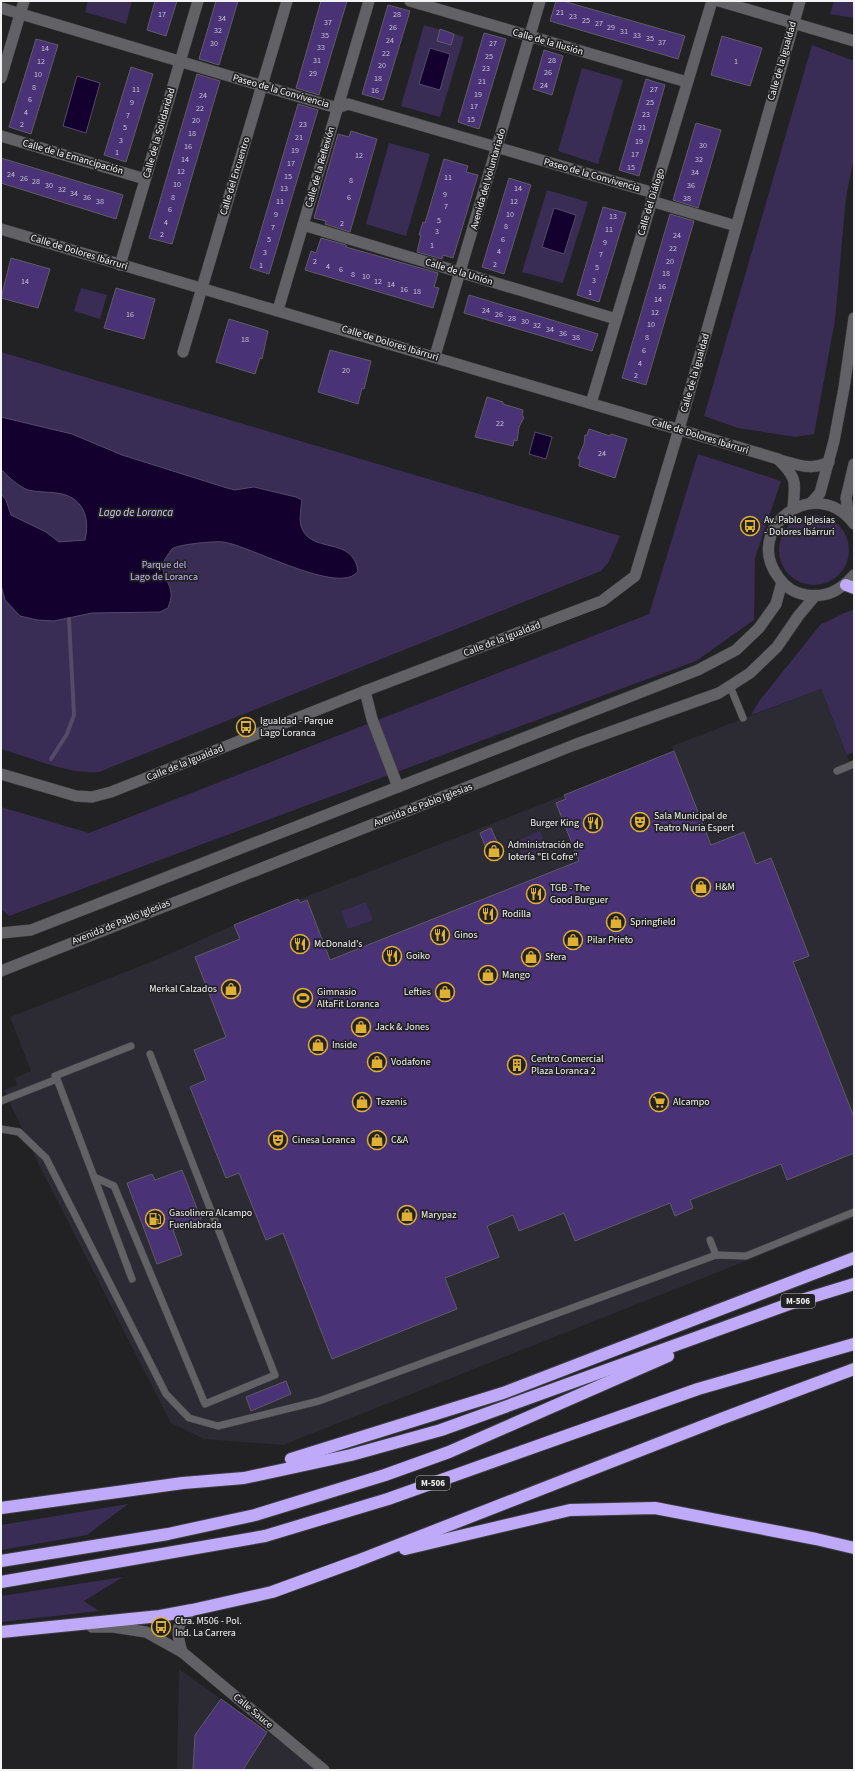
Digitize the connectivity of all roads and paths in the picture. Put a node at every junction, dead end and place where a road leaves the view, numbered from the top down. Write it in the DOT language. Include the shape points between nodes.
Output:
graph roads {
  1 [pos="24,1"];
  2 [pos="198,1"];
  3 [pos="287,1"];
  4 [pos="369,1"];
  5 [pos="410,1"];
  6 [pos="540,1"];
  7 [pos="712,1"];
  8 [pos="719,1"];
  9 [pos="800,1"];
  10 [pos="1,8"];
  11 [pos="20,14"];
  12 [pos="793,23"];
  13 [pos="530,36"];
  14 [pos="854,41"];
  15 [pos="180,61"];
  16 [pos="1,78"];
  17 [pos="687,82"];
  18 [pos="262,85"];
  19 [pos="337,108"];
  20 [pos="1,136"];
  21 [pos="497,148"];
  22 [pos="145,179"];
  23 [pos="652,197"];
  24 [pos="303,225"];
  25 [pos="736,226"];
  26 [pos="1,229"];
  27 [pos="120,265"];
  28 [pos="460,272"];
  29 [pos="202,288"];
  30 [pos="278,310"];
  31 [pos="854,318"];
  32 [pos="616,319"];
  33 [pos="183,352"];
  34 [pos="435,356"];
  35 [pos="591,403"];
  36 [pos="679,429"];
  37 [pos="778,459"];
  38 [pos="829,462"];
  39 [pos="854,465"];
  40 [pos="811,503"];
  41 [pos="793,509"];
  42 [pos="851,520"];
  43 [pos="854,575"];
  44 [pos="782,582"];
  45 [pos="850,586"];
  46 [pos="814,596"];
  47 [pos="730,686"];
  48 [pos="365,691"];
  49 [pos="743,718"];
  50 [pos="854,764"];
  51 [pos="854,772"];
  52 [pos="1,774"];
  53 [pos="398,787"];
  54 [pos="1,933"];
  55 [pos="1,971"];
  56 [pos="131,1046"];
  57 [pos="150,1054"];
  58 [pos="56,1077"];
  59 [pos="1,1101"];
  60 [pos="1,1129"];
  61 [pos="94,1178"];
  62 [pos="854,1212"];
  63 [pos="710,1240"];
  64 [pos="716,1256"];
  65 [pos="854,1258"];
  66 [pos="132,1279"];
  67 [pos="854,1284"];
  68 [pos="744,1322"];
  69 [pos="854,1344"];
  70 [pos="854,1369"];
  71 [pos="183,1483"];
  72 [pos="1,1508"];
  73 [pos="854,1548"];
  74 [pos="1,1561"];
  75 [pos="357,1561"];
  76 [pos="1,1582"];
  77 [pos="192,1610"];
  78 [pos="41,1627"];
  79 [pos="1,1632"];
  80 [pos="182,1652"];
  81 [pos="324,1770"];
  1 -- 11 [label="street"];
  2 -- 15 [label="street, Calle de la Solidaridad"];
  3 -- 18 [label="street, Calle del Encuentro"];
  4 -- 19 [label="street, Calle de la Reflexión"];
  5 -- 13 [label="street, Calle de la Ilusión"];
  6 -- 13 [label="street, Avenida del Voluntariado"];
  7 -- 17 [label="street, Calle del Diálogo"];
  8 -- 12 [label="street"];
  9 -- 12 [label="street, Calle de la Igualdad"];
  10 -- 11 [label="street, Paseo de la Convivencia"];
  11 -- 15 [label="street, Paseo de la Convivencia"];
  11 -- 16 [label="street"];
  12 -- 14 [label="street"];
  12 -- 25 [label="street, Calle de la Igualdad"];
  13 -- 17 [label="street, Calle de la Ilusión"];
  13 -- 21 [label="street, Avenida del Voluntariado"];
  15 -- 18 [label="street, Paseo de la Convivencia"];
  15 -- 22 [label="street, Calle de la Solidaridad"];
  17 -- 23 [label="street, Calle del Diálogo"];
  18 -- 19 [label="street, Paseo de la Convivencia"];
  18 -- 29 [label="street, Calle del Encuentro"];
  19 -- 21 [label="street, Paseo de la Convivencia" via="348,104"];
  19 -- 24 [label="street, Calle de la Reflexión"];
  20 -- 22 [label="street, Calle de la Emancipación"];
  21 -- 23 [label="street, Paseo de la Convivencia"];
  21 -- 28 [label="street, Avenida del Voluntariado"];
  22 -- 27 [label="street, Calle de la Solidaridad"];
  23 -- 25 [label="street, Paseo de la Convivencia"];
  23 -- 32 [label="street, Calle del Diálogo"];
  24 -- 28 [label="street, Calle de la Unión"];
  24 -- 30 [label="street, Calle de la Reflexión"];
  25 -- 36 [label="street, Calle de la Igualdad"];
  26 -- 27 [label="street, Calle de Dolores Ibárruri"];
  27 -- 29 [label="street, Calle de Dolores Ibárruri"];
  28 -- 32 [label="street, Calle de la Unión"];
  28 -- 34 [label="street, Avenida del Voluntariado"];
  29 -- 30 [label="street, Calle de Dolores Ibárruri"];
  29 -- 33 [label="street, Calle del Encuentro"];
  30 -- 34 [label="street, Calle de Dolores Ibárruri"];
  31 -- 38 [label="street" via="844,388"];
  32 -- 35 [label="street, Calle del Diálogo"];
  34 -- 35 [label="street, Calle de Dolores Ibárruri"];
  35 -- 36 [label="street, Calle de Dolores Ibárruri"];
  36 -- 37 [label="street, Calle de Dolores Ibárruri"];
  36 -- 48 [label="street, Calle de la Igualdad" via="635,576 602,601"];
  37 -- 38 [label="street, Calle de Dolores Ibárruri" via="808,468"];
  37 -- 41 [label="street, Calle de Dolores Ibárruri" via="791,472 795,482"];
  38 -- 40 [label="street" via="820,492"];
  39 -- 42 [label="street" via="846,498"];
  40 -- 41 [label="street"];
  40 -- 42 [label="street" via="837,508"];
  41 -- 44 [label="street" via="777,523 769,545 770,561"];
  43 -- 45 [label="street"];
  44 -- 46 [label="street" via="790,589"];
  44 -- 53 [label="street" via="776,604 759,628 736,650 723,657 698,670"];
  45 -- 46 [label="street"];
  46 -- 47 [label="street, Avenida de Pablo Iglesias" via="777,647 750,673"];
  47 -- 49 [label="lane"];
  47 -- 55 [label="street, Avenida de Pablo Iglesias" via="719,694 574,745"];
  48 -- 52 [label="street, Calle de la Igualdad" via="111,792 92,797 76,796"];
  48 -- 53 [label="street" via="371,715"];
  50 -- 51 [label="lane" via="840,770"];
  53 -- 54 [label="street" via="32,930"];
  56 -- 58 [label="lane"];
  57 -- 61 [label="lane" via="275,1374 205,1404 114,1186"];
  58 -- 59 [label="lane"];
  58 -- 61 [label="lane"];
  60 -- 64 [label="lane" via="19,1132 46,1158 166,1394 189,1418 218,1426 319,1401"];
  61 -- 66 [label="lane"];
  62 -- 64 [label="lane" via="746,1256"];
  63 -- 64 [label="lane"];
  65 -- 71 [label="highway" via="503,1393 303,1457"];
  67 -- 68 [label="highway, M-506"];
  68 -- 71 [label="highway" via="441,1430 351,1455 244,1478"];
  68 -- 74 [label="highway, M-506" via="464,1446 385,1475 255,1515 168,1534"];
  69 -- 76 [label="highway, M-506" via="698,1389 388,1499 265,1536"];
  70 -- 75 [label="highway" via="718,1419"];
  71 -- 72 [label="highway"];
  73 -- 75 [label="highway" via="655,1508 594,1509 570,1510 496,1526"];
  75 -- 77 [label="highway" via="272,1592"];
  77 -- 78 [label="highway" via="160,1616"];
  77 -- 80 [label="street" via="182,1620 177,1634"];
  78 -- 79 [label="highway"];
  78 -- 80 [label="street, Calle Sauce" via="113,1627 146,1632"];
  80 -- 81 [label="street, Calle Sauce"];
}
